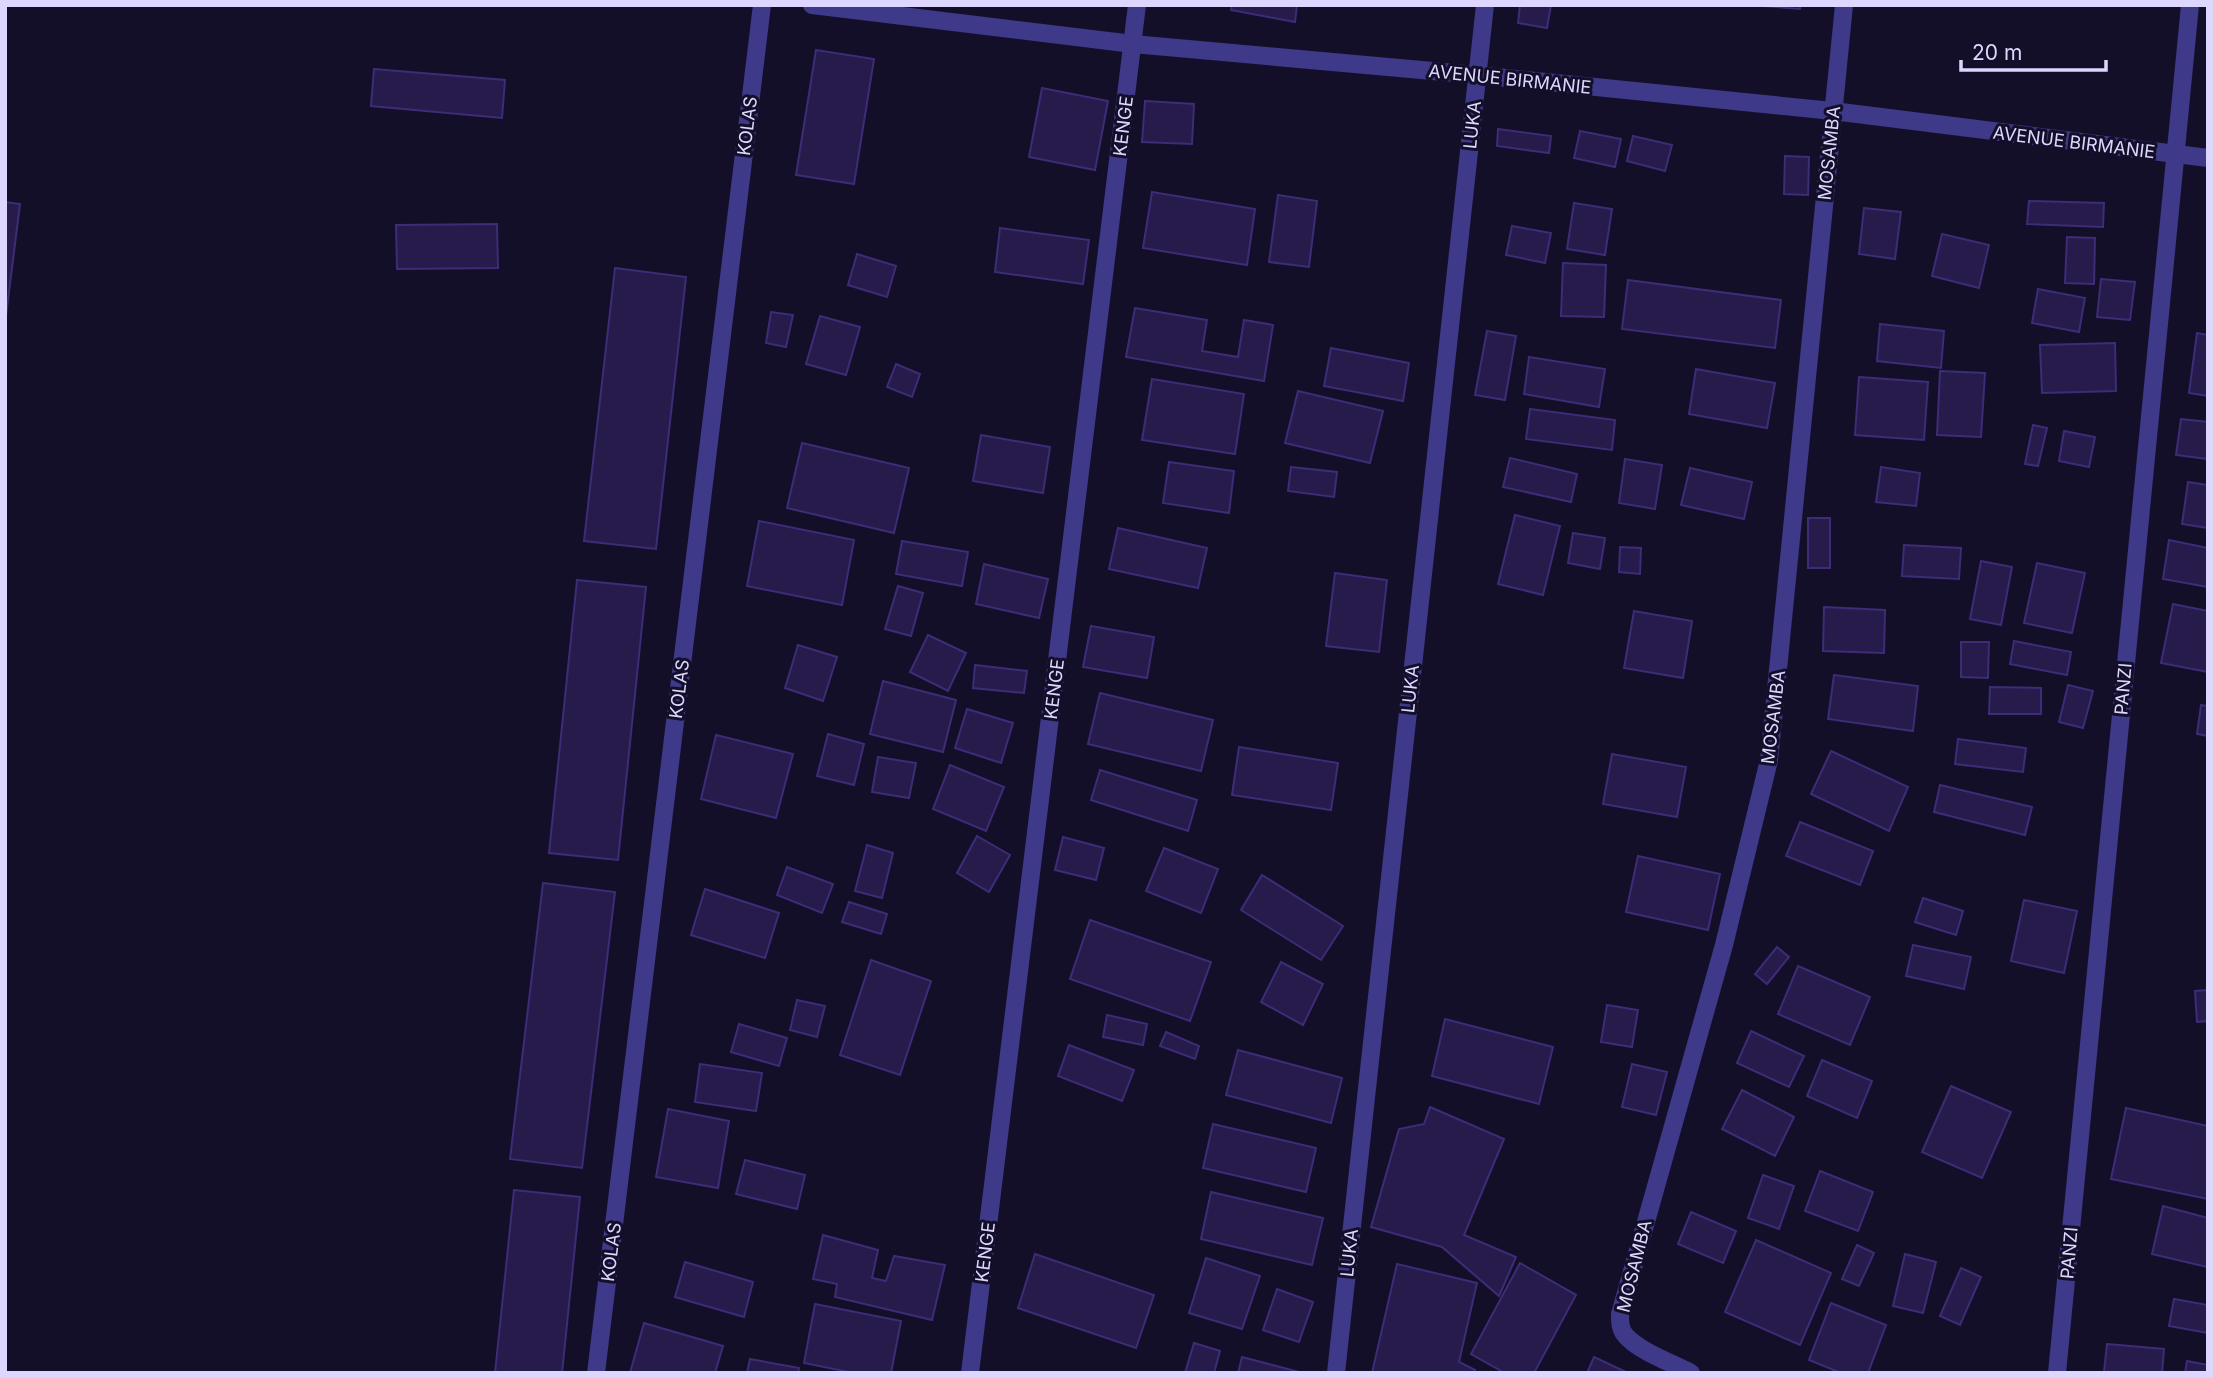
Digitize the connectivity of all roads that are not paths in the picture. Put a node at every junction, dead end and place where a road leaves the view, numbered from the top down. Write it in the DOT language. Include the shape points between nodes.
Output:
graph roads {
  1 [pos="762,5"];
  2 [pos="812,5"];
  3 [pos="1137,5"];
  4 [pos="1485,5"];
  5 [pos="1844,5"];
  6 [pos="2190,5"];
  7 [pos="1133,44"];
  8 [pos="1477,75"];
  9 [pos="1833,111"];
  10 [pos="2174,155"];
  11 [pos="2208,158"];
  12 [pos="596,1373"];
  13 [pos="970,1373"];
  14 [pos="1336,1373"];
  15 [pos="1691,1373"];
  16 [pos="2057,1373"];
  1 -- 12 [label="street, KOLAS"];
  2 -- 7 [label="street, AVENUE BIRMANIE"];
  3 -- 7 [label="street, KENGE"];
  4 -- 8 [label="street, LUKA"];
  5 -- 9 [label="street, MOSAMBA"];
  6 -- 10 [label="street, PANZI"];
  7 -- 8 [label="street, AVENUE BIRMANIE"];
  7 -- 13 [label="street, KENGE"];
  8 -- 9 [label="street, AVENUE BIRMANIE"];
  8 -- 14 [label="street, LUKA"];
  9 -- 10 [label="street, AVENUE BIRMANIE"];
  9 -- 15 [label="street, MOSAMBA" via="1769,760 1724,945 1620,1314 1624,1335"];
  10 -- 11 [label="street, AVENUE BIRMANIE"];
  10 -- 16 [label="street, PANZI"];
}
